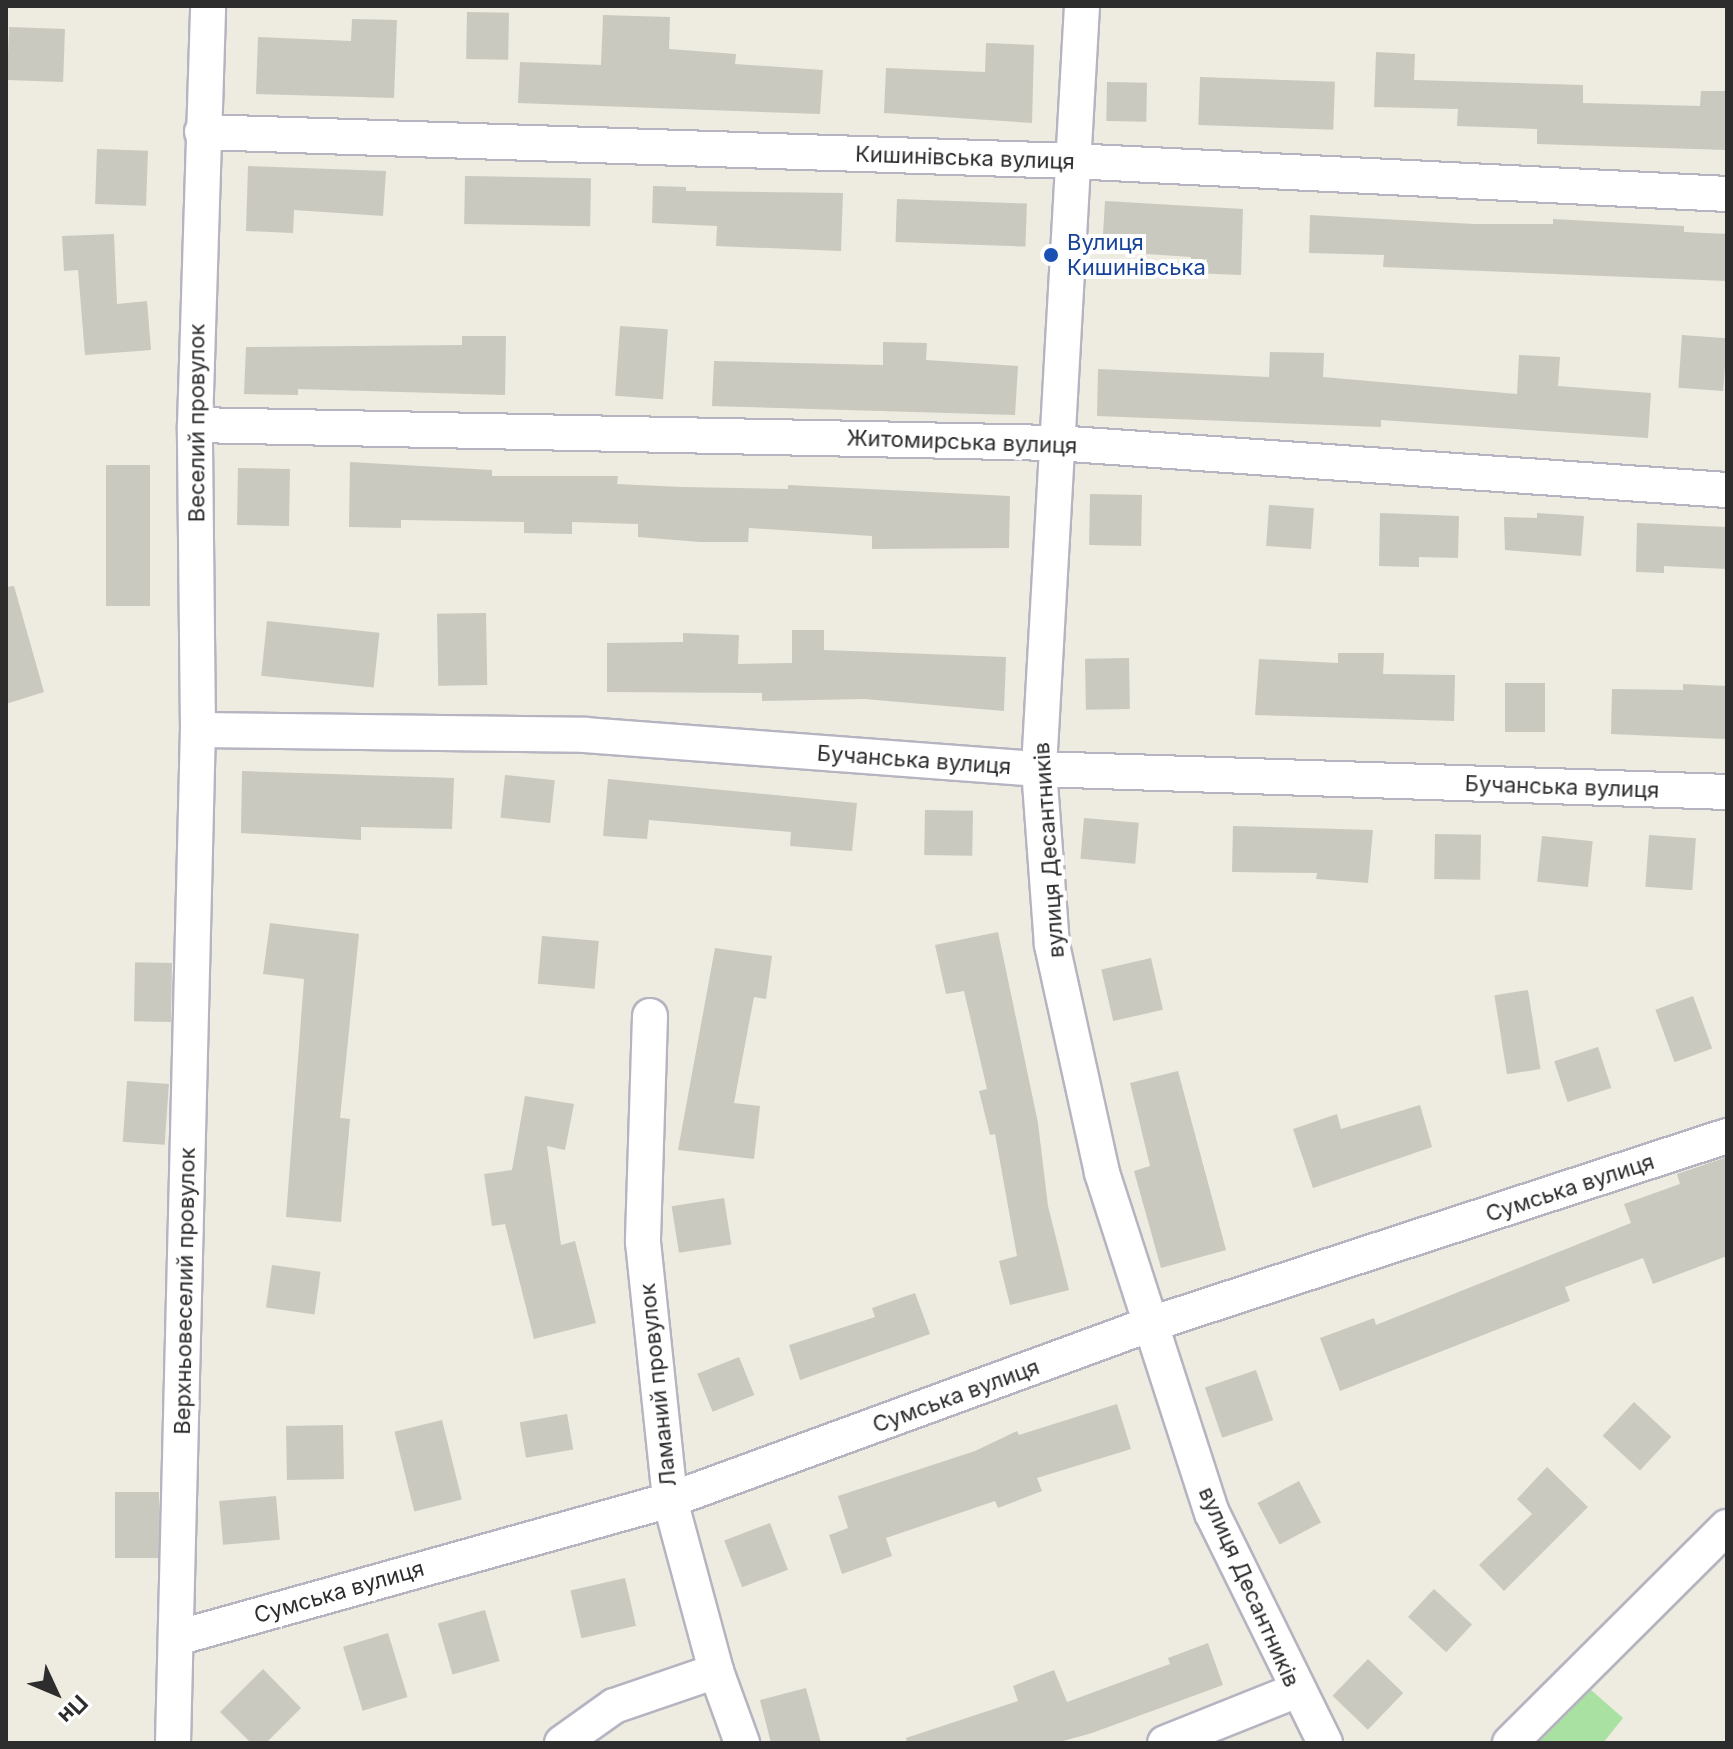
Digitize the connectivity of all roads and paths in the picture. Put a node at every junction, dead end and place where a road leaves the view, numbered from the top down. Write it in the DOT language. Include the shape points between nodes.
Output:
graph roads {
  1 [pos="208,6"];
  2 [pos="1082,6"];
  3 [pos="202,132"];
  4 [pos="1071,161"];
  5 [pos="1727,194"];
  6 [pos="195,425"];
  7 [pos="1056,443"];
  8 [pos="1727,490"];
  9 [pos="198,730"];
  10 [pos="1039,769"];
  11 [pos="1727,792"];
  12 [pos="192,839"];
  13 [pos="650,1016"];
  14 [pos="1727,1136"];
  15 [pos="1148,1325"];
  16 [pos="670,1500"];
  17 [pos="1727,1527"];
  18 [pos="180,1637"];
  19 [pos="716,1671"];
  20 [pos="1295,1691"];
  21 [pos="173,1743"];
  22 [pos="562,1743"];
  23 [pos="742,1743"];
  24 [pos="1165,1743"];
  25 [pos="1325,1743"];
  26 [pos="1510,1743"];
  1 -- 3 [label="street, Веселий провулок"];
  2 -- 4 [label="street, вулиця Десантників"];
  3 -- 4 [label="street, Кишинівська вулиця"];
  3 -- 6 [label="street, Веселий провулок"];
  4 -- 5 [label="street, Кишинівська вулиця"];
  4 -- 7 [label="street, вулиця Десантників"];
  6 -- 7 [label="street, Житомирська вулиця"];
  6 -- 9 [label="street, Веселий провулок"];
  7 -- 8 [label="street, Житомирська вулиця"];
  7 -- 10 [label="street, вулиця Десантників"];
  9 -- 10 [label="street, Бучанська вулиця" via="585,735"];
  9 -- 12 [label="street, Веселий провулок"];
  10 -- 11 [label="street, Бучанська вулиця"];
  10 -- 15 [label="street, вулиця Десантників" via="1052,945 1102,1173"];
  12 -- 18 [label="street, Верхньовеселий провулок"];
  13 -- 16 [label="street, Ламаний провулок" via="643,1242"];
  14 -- 15 [label="street, Сумська вулиця"];
  15 -- 16 [label="street, Сумська вулиця"];
  15 -- 20 [label="street, вулиця Десантників" via="1212,1513"];
  16 -- 18 [label="street, Сумська вулиця"];
  16 -- 19 [label="street, Ламаний провулок"];
  17 -- 26 [label="street"];
  18 -- 21 [label="street, Верхньовеселий провулок"];
  19 -- 22 [label="street" via="614,1706"];
  19 -- 23 [label="street, Ламаний провулок"];
  20 -- 24 [label="street"];
  20 -- 25 [label="street, вулиця Десантників"];
}
